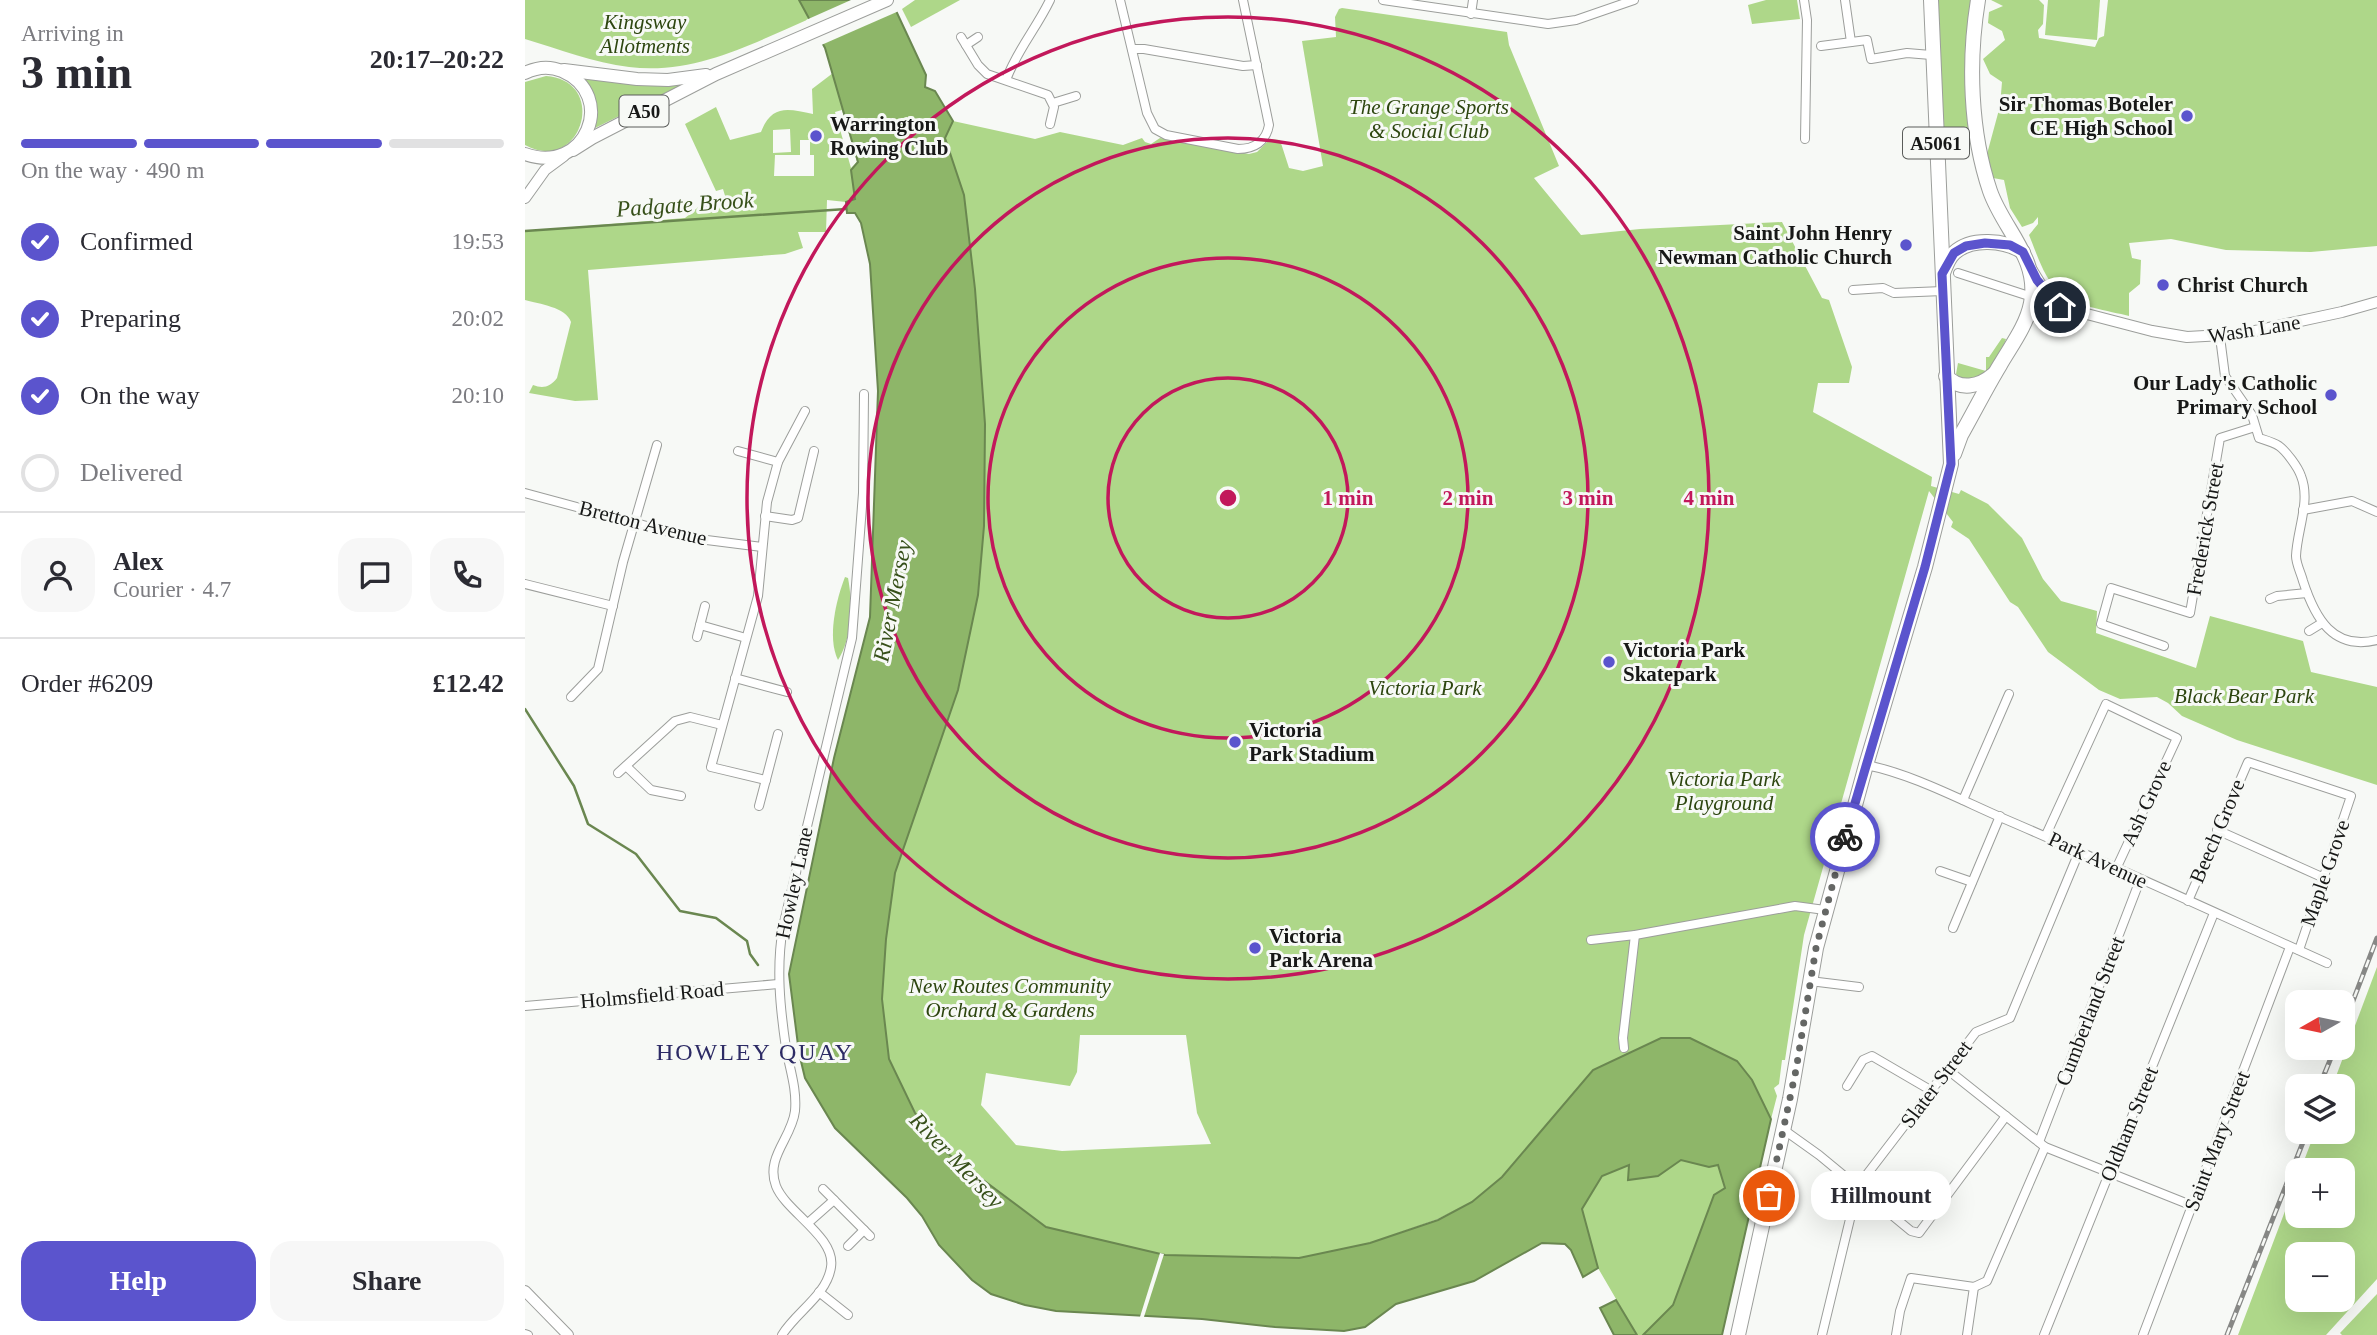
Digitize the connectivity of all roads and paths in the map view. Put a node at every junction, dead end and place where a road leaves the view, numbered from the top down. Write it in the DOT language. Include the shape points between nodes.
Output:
graph roads {
  1 [pos="887,0"];
  2 [pos="1050,0"];
  3 [pos="1120,0"];
  4 [pos="1243,0"];
  5 [pos="1384,0"];
  6 [pos="1473,0"];
  7 [pos="1635,0"];
  8 [pos="1804,0"];
  9 [pos="1845,0"];
  10 [pos="1931,0"];
  11 [pos="1978,0"];
  12 [pos="1471,14"];
  13 [pos="978,37"];
  14 [pos="1851,42"];
  15 [pos="1821,46"];
  16 [pos="1132,50"];
  17 [pos="1931,55"];
  18 [pos="525,61"];
  19 [pos="1257,65"];
  20 [pos="551,68"];
  21 [pos="525,73"];
  22 [pos="716,74"];
  23 [pos="1006,80"];
  24 [pos="1076,96"];
  25 [pos="1053,103"];
  26 [pos="1050,124"];
  27 [pos="1805,139"];
  28 [pos="569,153"];
  29 [pos="525,154"];
  30 [pos="525,198"];
  31 [pos="2026,258"];
  32 [pos="1958,273"];
  33 [pos="1942,274"];
  34 [pos="1853,290"];
  35 [pos="1943,291"];
  36 [pos="2032,297"];
  37 [pos="2377,302"];
  38 [pos="2060,307"];
  39 [pos="2027,318"];
  40 [pos="2220,337"];
  41 [pos="1995,373"];
  42 [pos="1946,376"];
  43 [pos="864,394"];
  44 [pos="805,411"];
  45 [pos="2255,426"];
  46 [pos="657,445"];
  47 [pos="738,451"];
  48 [pos="814,452"];
  49 [pos="778,462"];
  50 [pos="1951,464"];
  51 [pos="525,493"];
  52 [pos="2303,510"];
  53 [pos="2377,512"];
  54 [pos="765,516"];
  55 [pos="634,523"];
  56 [pos="762,547"];
  57 [pos="525,584"];
  58 [pos="2307,593"];
  59 [pos="2270,599"];
  60 [pos="613,606"];
  61 [pos="705,606"];
  62 [pos="2322,623"];
  63 [pos="700,625"];
  64 [pos="2309,631"];
  65 [pos="697,637"];
  66 [pos="746,638"];
  67 [pos="2377,640"];
  68 [pos="2164,646"];
  69 [pos="735,678"];
  70 [pos="787,692"];
  71 [pos="2009,694"];
  72 [pos="571,697"];
  73 [pos="722,725"];
  74 [pos="778,734"];
  75 [pos="2248,762"];
  76 [pos="1866,765"];
  77 [pos="626,766"];
  78 [pos="618,773"];
  79 [pos="766,780"];
  80 [pos="681,796"];
  81 [pos="1963,800"];
  82 [pos="759,806"];
  83 [pos="2000,816"];
  84 [pos="2217,831"];
  85 [pos="2046,835"];
  86 [pos="2079,852"];
  87 [pos="2116,869"];
  88 [pos="1940,871"];
  89 [pos="2324,878"];
  90 [pos="2140,880"];
  91 [pos="1972,882"];
  92 [pos="2187,901"];
  93 [pos="1825,910"];
  94 [pos="2214,913"];
  95 [pos="1953,928"];
  96 [pos="1635,935"];
  97 [pos="1591,940"];
  98 [pos="2294,948"];
  99 [pos="2327,963"];
  100 [pos="1810,981"];
  101 [pos="778,984"];
  102 [pos="1859,987"];
  103 [pos="525,1006"];
  104 [pos="1624,1048"];
  105 [pos="1948,1070"];
  106 [pos="1847,1086"];
  107 [pos="1932,1091"];
  108 [pos="2006,1116"];
  109 [pos="1784,1130"];
  110 [pos="2042,1144"];
  111 [pos="2110,1172"];
  112 [pos="1858,1186"];
  113 [pos="823,1189"];
  114 [pos="834,1200"];
  115 [pos="2193,1206"];
  116 [pos="808,1223"];
  117 [pos="848,1245"];
  118 [pos="1974,1287"];
  119 [pos="525,1292"];
  120 [pos="820,1292"];
  121 [pos="848,1315"];
  122 [pos="1969,1334"];
  123 [pos="568,1335"];
  124 [pos="782,1335"];
  125 [pos="1738,1335"];
  126 [pos="1822,1335"];
  127 [pos="1896,1335"];
  128 [pos="2044,1335"];
  129 [pos="2143,1335"];
  1 -- 22 [label="main road, A50"];
  2 -- 23 [label="street" via="1016,54"];
  3 -- 16 [label="street"];
  4 -- 19 [label="street"];
  5 -- 12 [label="street"];
  6 -- 12 [label="street"];
  7 -- 12 [label="street" via="1563,23"];
  8 -- 27 [label="street"];
  9 -- 14 [label="street"];
  10 -- 17 [label="highway, A5061"];
  11 -- 31 [label="highway, A5061" via="1973,51 1977,134 1990,192"];
  13 -- 23 [label="street" via="963,41 983,72"];
  14 -- 15 [label="street"];
  14 -- 17 [label="street" via="1867,40 1871,59 1907,53"];
  16 -- 19 [label="street"];
  16 -- 19 [label="street" via="1155,129 1238,149 1254,147 1268,131"];
  17 -- 33 [label="highway, A5061"];
  18 -- 20 [label="main road, A50"];
  20 -- 21 [label="main road, A50"];
  20 -- 22 [label="main road, A50" via="637,79"];
  20 -- 28 [label="main road, A50" via="570,75 589,97 590,126"];
  22 -- 28 [label="main road, A50"];
  23 -- 25 [label="street" via="1044,92"];
  24 -- 25 [label="street"];
  25 -- 26 [label="street"];
  28 -- 29 [label="main road" via="551,159"];
  28 -- 30 [label="street" via="545,170"];
  31 -- 33 [label="highway" via="2003,244 1966,246 1954,253"];
  31 -- 36 [label="highway, A5061"];
  31 -- 38 [label="street" via="2037,280"];
  32 -- 36 [label="street"];
  33 -- 35 [label="highway, A5061"];
  34 -- 35 [label="street"];
  35 -- 42 [label="highway, A5061"];
  36 -- 39 [label="highway, A5061"];
  37 -- 40 [label="street, Wash Lane"];
  38 -- 39 [label="street" via="2041,309"];
  38 -- 40 [label="street, Wash Lane" via="2152,331"];
  39 -- 41 [label="highway, A5061"];
  40 -- 45 [label="street" via="2224,376"];
  41 -- 42 [label="highway" via="1971,386"];
  41 -- 50 [label="highway, A5061" via="1961,435"];
  42 -- 50 [label="highway, A5061"];
  43 -- 101 [label="street, Howley Lane" via="863,493 852,638 783,927"];
  44 -- 49 [label="street"];
  45 -- 52 [label="street" via="2259,438 2281,447 2301,474"];
  45 -- 68 [label="street, Frederick Street" via="2220,438 2190,613 2111,588 2101,624"];
  46 -- 55 [label="street"];
  47 -- 49 [label="street"];
  48 -- 54 [label="street" via="798,518"];
  49 -- 54 [label="street"];
  50 -- 76 [label="highway, A5061"];
  51 -- 55 [label="street, Bretton Avenue"];
  52 -- 53 [label="street" via="2352,501"];
  52 -- 58 [label="street" via="2296,559"];
  54 -- 56 [label="street"];
  55 -- 56 [label="street, Bretton Avenue" via="691,538"];
  55 -- 60 [label="street"];
  56 -- 66 [label="street" via="758,596"];
  57 -- 60 [label="street"];
  58 -- 59 [label="street"];
  58 -- 62 [label="street"];
  60 -- 72 [label="street" via="597,668"];
  61 -- 63 [label="street"];
  62 -- 64 [label="street"];
  62 -- 67 [label="street" via="2342,640"];
  63 -- 65 [label="street"];
  63 -- 66 [label="street"];
  66 -- 69 [label="street"];
  69 -- 70 [label="street"];
  69 -- 73 [label="street"];
  71 -- 81 [label="street"];
  73 -- 77 [label="street" via="690,716 675,722"];
  73 -- 79 [label="street" via="711,768"];
  74 -- 79 [label="street"];
  75 -- 84 [label="street, Beech Grove"];
  75 -- 89 [label="street, Maple Grove" via="2351,796"];
  76 -- 81 [label="street, Park Avenue"];
  76 -- 93 [label="highway, A5061"];
  77 -- 78 [label="street"];
  77 -- 80 [label="street" via="651,790"];
  79 -- 82 [label="street"];
  81 -- 83 [label="street, Park Avenue"];
  83 -- 85 [label="street, Park Avenue"];
  83 -- 91 [label="street"];
  84 -- 89 [label="street"];
  84 -- 92 [label="street, Beech Grove"];
  85 -- 86 [label="street, Park Avenue"];
  85 -- 87 [label="street, Ash Grove" via="2106,704 2176,737"];
  86 -- 87 [label="street, Park Avenue"];
  86 -- 105 [label="street, Slater Street" via="2010,1018 1976,1032"];
  87 -- 90 [label="street, Park Avenue"];
  88 -- 91 [label="street"];
  89 -- 98 [label="street, Maple Grove"];
  90 -- 92 [label="street, Park Avenue"];
  90 -- 110 [label="street, Cumberland Street"];
  91 -- 95 [label="street"];
  92 -- 94 [label="street, Park Avenue"];
  93 -- 96 [label="street" via="1795,906"];
  93 -- 100 [label="highway, A5061"];
  94 -- 98 [label="street, Park Avenue"];
  94 -- 111 [label="street, Oldham Street"];
  96 -- 97 [label="street"];
  96 -- 104 [label="street"];
  98 -- 99 [label="street, Park Avenue"];
  98 -- 115 [label="street, Saint Mary Street"];
  100 -- 102 [label="street"];
  100 -- 109 [label="highway, A5061"];
  101 -- 103 [label="street, Holmsfield Road"];
  101 -- 116 [label="street, Howley Lane" via="795,1105 772,1173 782,1198"];
  105 -- 107 [label="street, Slater Street"];
  105 -- 108 [label="street"];
  106 -- 107 [label="street" via="1863,1060 1873,1056"];
  107 -- 112 [label="street, Slater Street"];
  108 -- 110 [label="street"];
  108 -- 112 [label="street" via="1919,1233"];
  109 -- 112 [label="street"];
  109 -- 125 [label="highway, A5061"];
  110 -- 111 [label="street"];
  110 -- 118 [label="street, Cumberland Street" via="1987,1281"];
  111 -- 115 [label="street"];
  111 -- 128 [label="street, Oldham Street"];
  112 -- 126 [label="street, Slater Street"];
  113 -- 114 [label="street"];
  114 -- 116 [label="street"];
  114 -- 117 [label="street" via="867,1233"];
  115 -- 129 [label="street, Saint Mary Street"];
  116 -- 120 [label="street, Howley Lane" via="832,1260"];
  118 -- 122 [label="street"];
  118 -- 127 [label="street" via="1911,1278"];
  119 -- 123 [label="street"];
  120 -- 121 [label="street"];
  120 -- 124 [label="street, Howley Lane"];
}
